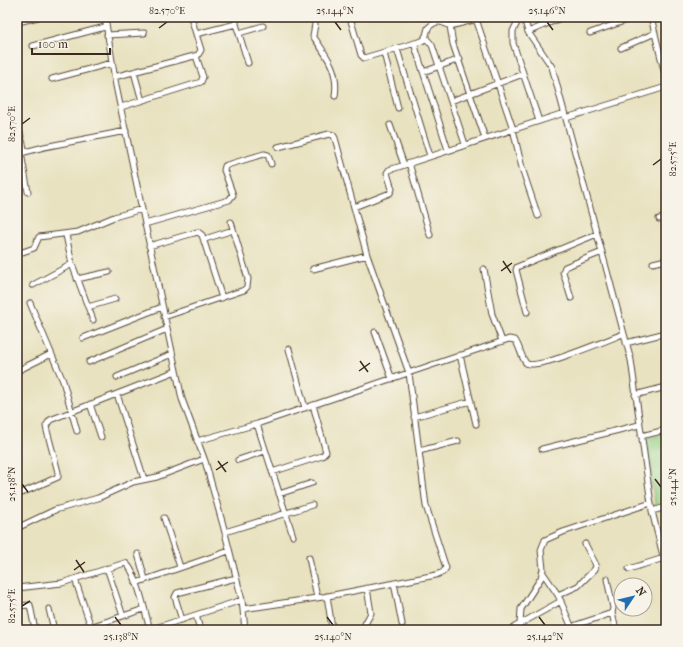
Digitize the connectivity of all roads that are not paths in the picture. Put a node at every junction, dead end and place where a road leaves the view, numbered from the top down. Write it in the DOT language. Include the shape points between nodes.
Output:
graph roads {
  1 [pos="18,17"];
  2 [pos="38,17"];
  3 [pos="105,17"];
  4 [pos="191,17"];
  5 [pos="236,17"];
  6 [pos="313,17"];
  7 [pos="347,17"];
  8 [pos="430,17"];
  9 [pos="486,17"];
  10 [pos="520,17"];
  11 [pos="524,17"];
  12 [pos="563,17"];
  13 [pos="636,17"];
  14 [pos="651,17"];
  15 [pos="476,20"];
  16 [pos="236,24"];
  17 [pos="432,24"];
  18 [pos="263,26"];
  19 [pos="450,26"];
  20 [pos="105,27"];
  21 [pos="528,32"];
  22 [pos="239,33"];
  23 [pos="590,33"];
  24 [pos="655,33"];
  25 [pos="144,34"];
  26 [pos="196,34"];
  27 [pos="107,35"];
  28 [pos="425,37"];
  29 [pos="414,44"];
  30 [pos="33,46"];
  31 [pos="621,48"];
  32 [pos="397,49"];
  33 [pos="384,53"];
  34 [pos="196,56"];
  35 [pos="460,60"];
  36 [pos="112,63"];
  37 [pos="248,64"];
  38 [pos="439,67"];
  39 [pos="134,72"];
  40 [pos="423,72"];
  41 [pos="523,74"];
  42 [pos="114,77"];
  43 [pos="52,79"];
  44 [pos="666,79"];
  45 [pos="498,84"];
  46 [pos="666,87"];
  47 [pos="471,94"];
  48 [pos="335,96"];
  49 [pos="142,100"];
  50 [pos="451,101"];
  51 [pos="121,107"];
  52 [pos="398,108"];
  53 [pos="565,116"];
  54 [pos="538,121"];
  55 [pos="17,122"];
  56 [pos="390,125"];
  57 [pos="513,129"];
  58 [pos="126,131"];
  59 [pos="485,138"];
  60 [pos="465,144"];
  61 [pos="278,147"];
  62 [pos="448,150"];
  63 [pos="21,153"];
  64 [pos="430,156"];
  65 [pos="271,164"];
  66 [pos="406,164"];
  67 [pos="28,192"];
  68 [pos="354,207"];
  69 [pos="142,208"];
  70 [pos="538,216"];
  71 [pos="666,218"];
  72 [pos="659,219"];
  73 [pos="231,222"];
  74 [pos="145,224"];
  75 [pos="233,230"];
  76 [pos="597,234"];
  77 [pos="66,235"];
  78 [pos="430,235"];
  79 [pos="205,239"];
  80 [pos="150,246"];
  81 [pos="602,252"];
  82 [pos="17,254"];
  83 [pos="367,255"];
  84 [pos="666,260"];
  85 [pos="653,263"];
  86 [pos="72,264"];
  87 [pos="313,269"];
  88 [pos="484,269"];
  89 [pos="109,272"];
  90 [pos="77,279"];
  91 [pos="33,285"];
  92 [pos="222,298"];
  93 [pos="571,298"];
  94 [pos="115,299"];
  95 [pos="30,303"];
  96 [pos="88,307"];
  97 [pos="162,307"];
  98 [pos="527,312"];
  99 [pos="164,317"];
  100 [pos="93,320"];
  101 [pos="167,329"];
  102 [pos="375,332"];
  103 [pos="666,333"];
  104 [pos="624,334"];
  105 [pos="83,338"];
  106 [pos="502,341"];
  107 [pos="626,343"];
  108 [pos="290,349"];
  109 [pos="51,354"];
  110 [pos="172,354"];
  111 [pos="460,356"];
  112 [pos="89,362"];
  113 [pos="17,370"];
  114 [pos="176,371"];
  115 [pos="409,373"];
  116 [pos="117,377"];
  117 [pos="392,379"];
  118 [pos="666,387"];
  119 [pos="117,394"];
  120 [pos="635,395"];
  121 [pos="471,401"];
  122 [pos="90,404"];
  123 [pos="313,405"];
  124 [pos="305,408"];
  125 [pos="72,411"];
  126 [pos="414,417"];
  127 [pos="257,424"];
  128 [pos="476,424"];
  129 [pos="639,425"];
  130 [pos="666,430"];
  131 [pos="77,431"];
  132 [pos="101,436"];
  133 [pos="641,436"];
  134 [pos="458,441"];
  135 [pos="197,442"];
  136 [pos="542,448"];
  137 [pos="266,450"];
  138 [pos="419,451"];
  139 [pos="204,459"];
  140 [pos="238,460"];
  141 [pos="272,472"];
  142 [pos="144,479"];
  143 [pos="312,483"];
  144 [pos="279,494"];
  145 [pos="17,495"];
  146 [pos="651,502"];
  147 [pos="312,504"];
  148 [pos="666,507"];
  149 [pos="652,510"];
  150 [pos="285,512"];
  151 [pos="164,518"];
  152 [pos="17,528"];
  153 [pos="224,532"];
  154 [pos="293,536"];
  155 [pos="585,544"];
  156 [pos="229,551"];
  157 [pos="138,554"];
  158 [pos="309,558"];
  159 [pos="664,558"];
  160 [pos="180,567"];
  161 [pos="107,568"];
  162 [pos="666,568"];
  163 [pos="629,569"];
  164 [pos="543,573"];
  165 [pos="236,578"];
  166 [pos="75,579"];
  167 [pos="145,579"];
  168 [pos="606,579"];
  169 [pos="136,582"];
  170 [pos="394,583"];
  171 [pos="17,588"];
  172 [pos="367,588"];
  173 [pos="327,596"];
  174 [pos="558,596"];
  175 [pos="317,597"];
  176 [pos="242,600"];
  177 [pos="561,601"];
  178 [pos="17,606"];
  179 [pos="48,609"];
  180 [pos="144,609"];
  181 [pos="243,609"];
  182 [pos="612,613"];
  183 [pos="196,615"];
  184 [pos="123,616"];
  185 [pos="182,620"];
  186 [pos="402,624"];
  187 [pos="520,624"];
  188 [pos="91,627"];
  189 [pos="332,628"];
  190 [pos="35,629"];
  191 [pos="572,629"];
  192 [pos="29,630"];
  193 [pos="54,630"];
  194 [pos="81,630"];
  195 [pos="150,630"];
  196 [pos="200,630"];
  197 [pos="245,630"];
  198 [pos="365,630"];
  199 [pos="510,630"];
  200 [pos="616,630"];
  1 -- 2 [label="street" via="22,21"];
  3 -- 20 [label="street"];
  4 -- 26 [label="street"];
  5 -- 16 [label="street"];
  6 -- 48 [label="street" via="313,36 334,69 337,84"];
  7 -- 33 [label="street" via="351,21 362,57"];
  8 -- 17 [label="street"];
  9 -- 15 [label="street"];
  10 -- 41 [label="street" via="512,36"];
  11 -- 21 [label="street"];
  12 -- 21 [label="street"];
  13 -- 23 [label="street"];
  14 -- 24 [label="street"];
  15 -- 19 [label="street"];
  15 -- 45 [label="street"];
  16 -- 22 [label="street"];
  16 -- 26 [label="street"];
  17 -- 19 [label="street" via="440,22"];
  17 -- 28 [label="street"];
  18 -- 22 [label="street"];
  19 -- 35 [label="street" via="453,44"];
  20 -- 27 [label="street"];
  20 -- 30 [label="street"];
  21 -- 53 [label="street" via="552,67"];
  22 -- 37 [label="street"];
  24 -- 31 [label="street"];
  24 -- 44 [label="street"];
  25 -- 27 [label="street"];
  26 -- 34 [label="street" via="201,50"];
  27 -- 36 [label="street"];
  28 -- 29 [label="street"];
  28 -- 38 [label="street" via="432,45"];
  29 -- 32 [label="street"];
  29 -- 40 [label="street"];
  32 -- 33 [label="street"];
  32 -- 64 [label="street"];
  33 -- 52 [label="street"];
  34 -- 39 [label="street"];
  34 -- 49 [label="street" via="201,82"];
  35 -- 38 [label="street"];
  35 -- 47 [label="street"];
  36 -- 42 [label="street"];
  36 -- 43 [label="street"];
  38 -- 40 [label="street"];
  38 -- 50 [label="street"];
  39 -- 42 [label="street"];
  39 -- 49 [label="street"];
  40 -- 62 [label="street"];
  41 -- 45 [label="street"];
  41 -- 54 [label="street"];
  42 -- 51 [label="street"];
  45 -- 47 [label="street"];
  45 -- 57 [label="street"];
  46 -- 53 [label="street"];
  47 -- 50 [label="street"];
  47 -- 59 [label="street"];
  49 -- 51 [label="street"];
  50 -- 60 [label="street"];
  51 -- 58 [label="street"];
  53 -- 54 [label="street"];
  53 -- 76 [label="street"];
  54 -- 57 [label="street"];
  55 -- 63 [label="street"];
  56 -- 66 [label="street"];
  57 -- 59 [label="street"];
  57 -- 70 [label="street" via="522,168"];
  58 -- 63 [label="street"];
  58 -- 69 [label="street"];
  59 -- 60 [label="street"];
  60 -- 62 [label="street"];
  61 -- 68 [label="street" via="329,134 334,135"];
  62 -- 64 [label="street"];
  63 -- 67 [label="street"];
  64 -- 66 [label="street"];
  65 -- 74 [label="street" via="268,155 264,154 227,165 224,170 233,195 229,200"];
  66 -- 68 [label="street" via="388,171 392,190 390,194"];
  66 -- 78 [label="street"];
  68 -- 83 [label="street"];
  69 -- 74 [label="street"];
  69 -- 77 [label="street"];
  71 -- 72 [label="street"];
  73 -- 75 [label="street"];
  74 -- 80 [label="street"];
  75 -- 79 [label="street"];
  75 -- 92 [label="street" via="249,283 244,290"];
  76 -- 81 [label="street"];
  76 -- 98 [label="street" via="517,267"];
  77 -- 82 [label="street" via="39,237 34,248"];
  77 -- 86 [label="street"];
  79 -- 80 [label="street" via="198,232"];
  79 -- 92 [label="street"];
  80 -- 97 [label="street"];
  81 -- 93 [label="street" via="565,267 563,272"];
  81 -- 104 [label="street"];
  83 -- 87 [label="street"];
  83 -- 115 [label="street"];
  84 -- 85 [label="street"];
  86 -- 90 [label="street"];
  86 -- 91 [label="street"];
  88 -- 106 [label="street" via="492,314"];
  89 -- 90 [label="street"];
  90 -- 96 [label="street"];
  92 -- 99 [label="street"];
  94 -- 96 [label="street"];
  95 -- 109 [label="street"];
  96 -- 100 [label="street"];
  97 -- 99 [label="street"];
  97 -- 105 [label="street"];
  99 -- 101 [label="street"];
  101 -- 110 [label="street"];
  101 -- 112 [label="street"];
  102 -- 117 [label="street"];
  103 -- 107 [label="street"];
  104 -- 106 [label="street" via="532,365 526,362 515,340"];
  104 -- 107 [label="street"];
  106 -- 111 [label="street"];
  107 -- 120 [label="street"];
  108 -- 124 [label="street"];
  109 -- 113 [label="street"];
  109 -- 125 [label="street"];
  110 -- 114 [label="street"];
  110 -- 116 [label="street"];
  111 -- 115 [label="street"];
  111 -- 121 [label="street"];
  114 -- 119 [label="street"];
  114 -- 135 [label="street" via="182,399"];
  115 -- 117 [label="street"];
  115 -- 126 [label="street"];
  117 -- 123 [label="street"];
  118 -- 120 [label="street"];
  119 -- 122 [label="street"];
  119 -- 142 [label="street"];
  120 -- 129 [label="street"];
  121 -- 126 [label="street"];
  121 -- 128 [label="street"];
  122 -- 125 [label="street"];
  122 -- 132 [label="street"];
  123 -- 124 [label="street"];
  123 -- 141 [label="street" via="326,452 322,456"];
  124 -- 127 [label="street"];
  125 -- 131 [label="street"];
  125 -- 145 [label="street" via="50,420 46,426 58,477"];
  126 -- 138 [label="street"];
  127 -- 135 [label="street"];
  127 -- 137 [label="street"];
  129 -- 133 [label="street"];
  129 -- 136 [label="street"];
  130 -- 133 [label="street"];
  133 -- 146 [label="street"];
  134 -- 138 [label="street"];
  135 -- 139 [label="street"];
  137 -- 140 [label="street"];
  137 -- 141 [label="street"];
  138 -- 170 [label="street" via="428,512 446,568 441,574"];
  139 -- 142 [label="street"];
  139 -- 153 [label="street"];
  141 -- 144 [label="street"];
  142 -- 152 [label="street" via="114,489 102,497 48,512"];
  143 -- 144 [label="street"];
  144 -- 150 [label="street"];
  146 -- 149 [label="street"];
  146 -- 164 [label="street" via="545,540 540,550"];
  147 -- 150 [label="street"];
  148 -- 149 [label="street"];
  149 -- 159 [label="street"];
  150 -- 153 [label="street"];
  150 -- 154 [label="street"];
  151 -- 160 [label="street"];
  153 -- 156 [label="street"];
  155 -- 174 [label="street" via="596,565 595,569 578,586"];
  156 -- 160 [label="street"];
  156 -- 165 [label="street"];
  157 -- 167 [label="street"];
  158 -- 175 [label="street"];
  159 -- 162 [label="street"];
  159 -- 163 [label="street"];
  160 -- 167 [label="street"];
  161 -- 166 [label="street"];
  161 -- 169 [label="street" via="122,563 128,564"];
  161 -- 184 [label="street"];
  164 -- 174 [label="street"];
  164 -- 187 [label="street" via="522,609"];
  165 -- 176 [label="street"];
  165 -- 185 [label="street" via="176,593"];
  166 -- 171 [label="street"];
  166 -- 188 [label="street"];
  167 -- 169 [label="street"];
  168 -- 182 [label="street"];
  169 -- 180 [label="street"];
  170 -- 172 [label="street"];
  170 -- 186 [label="street"];
  172 -- 173 [label="street"];
  172 -- 198 [label="street" via="371,613"];
  173 -- 175 [label="street"];
  173 -- 189 [label="street"];
  174 -- 177 [label="street"];
  175 -- 181 [label="street"];
  176 -- 181 [label="street"];
  176 -- 183 [label="street"];
  177 -- 187 [label="street"];
  177 -- 191 [label="street"];
  178 -- 190 [label="street" via="30,605"];
  179 -- 193 [label="street"];
  180 -- 184 [label="street"];
  180 -- 195 [label="street"];
  181 -- 197 [label="street"];
  182 -- 191 [label="street" via="576,625"];
  182 -- 200 [label="street"];
  183 -- 185 [label="street"];
  183 -- 196 [label="street"];
  184 -- 188 [label="street"];
  185 -- 195 [label="street"];
  187 -- 199 [label="street"];
  188 -- 194 [label="street"];
  190 -- 192 [label="street"];
}
